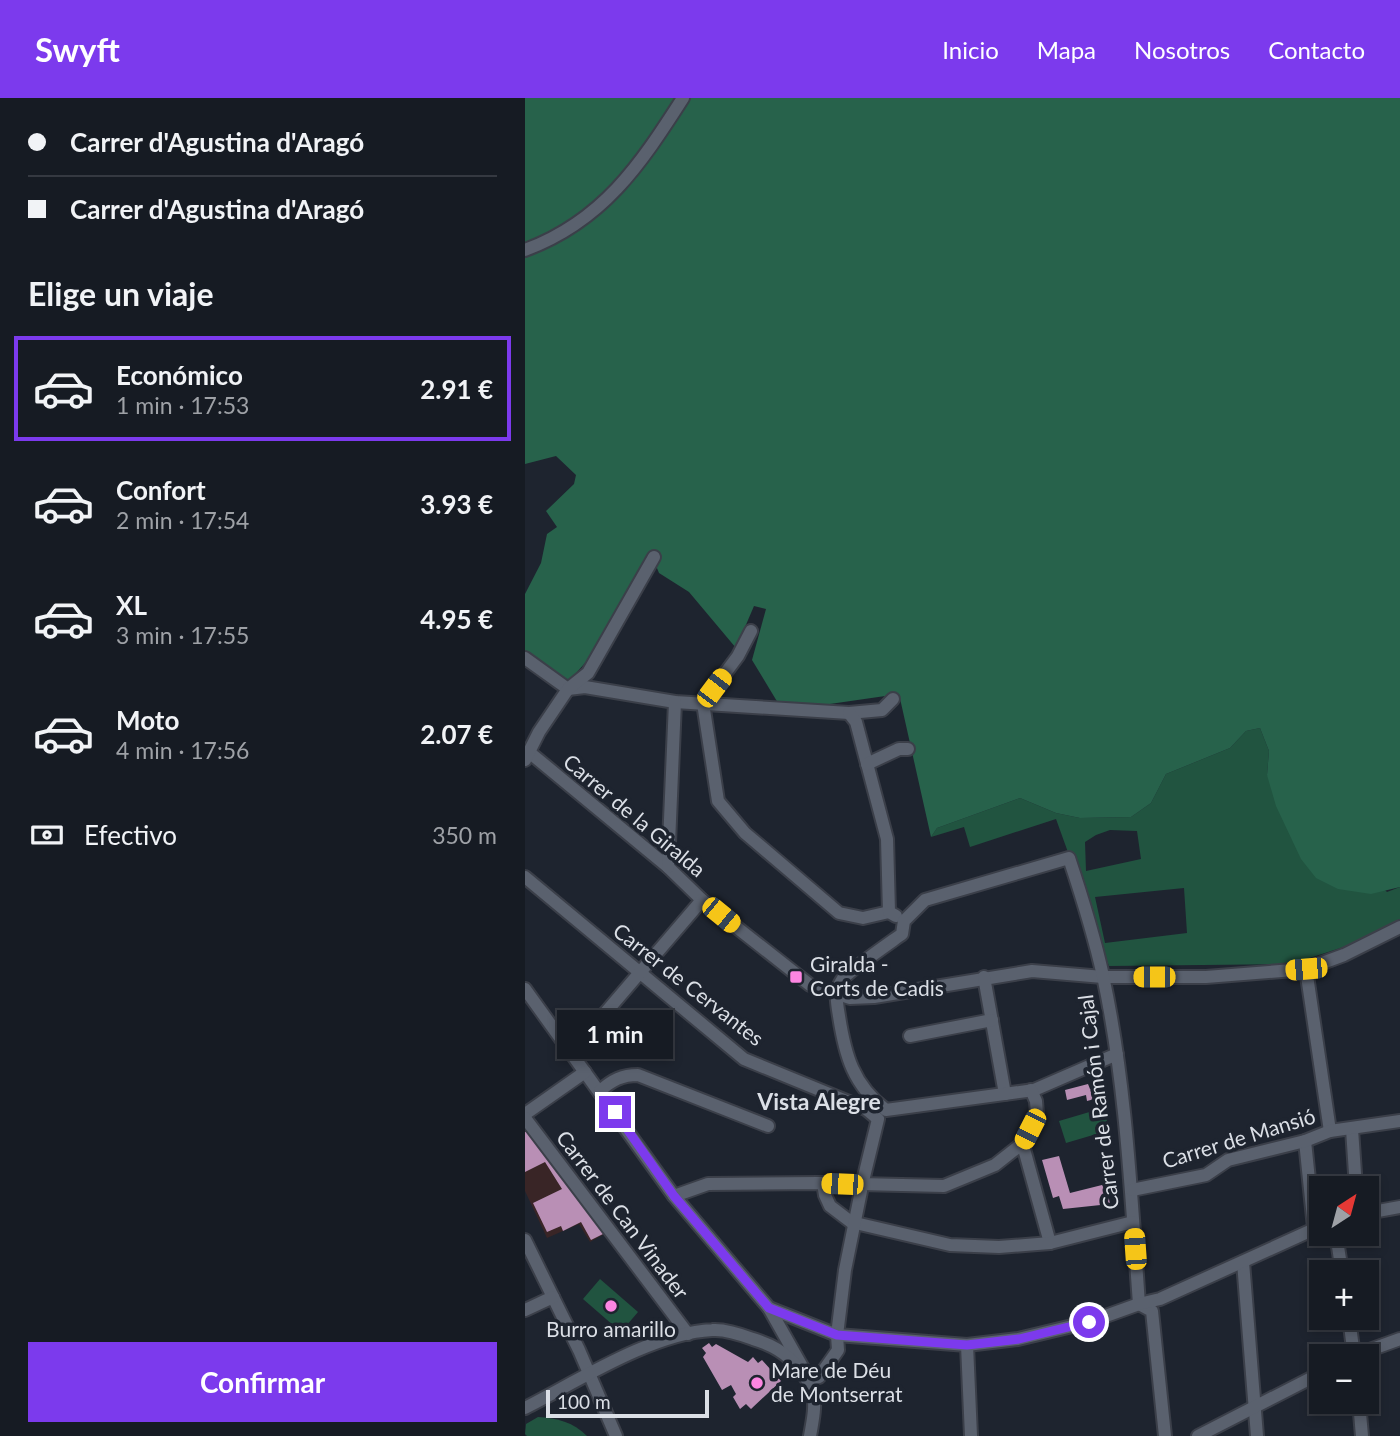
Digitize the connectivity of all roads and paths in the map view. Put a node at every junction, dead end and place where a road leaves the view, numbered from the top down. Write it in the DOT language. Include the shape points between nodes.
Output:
graph roads {
  1 [pos="683,98"];
  2 [pos="525,250"];
  3 [pos="655,557"];
  4 [pos="751,631"];
  5 [pos="525,658"];
  6 [pos="568,689"];
  7 [pos="893,699"];
  8 [pos="674,702"];
  9 [pos="703,703"];
  10 [pos="849,713"];
  11 [pos="908,749"];
  12 [pos="527,756"];
  13 [pos="867,764"];
  14 [pos="668,867"];
  15 [pos="525,877"];
  16 [pos="702,900"];
  17 [pos="888,912"];
  18 [pos="904,921"];
  19 [pos="1400,927"];
  20 [pos="1306,969"];
  21 [pos="639,974"];
  22 [pos="984,977"];
  23 [pos="1103,977"];
  24 [pos="525,989"];
  25 [pos="836,991"];
  26 [pos="992,1020"];
  27 [pos="910,1037"];
  28 [pos="571,1054"];
  29 [pos="1117,1054"];
  30 [pos="585,1072"];
  31 [pos="1031,1090"];
  32 [pos="600,1091"];
  33 [pos="1005,1094"];
  34 [pos="882,1114"];
  35 [pos="525,1116"];
  36 [pos="1400,1121"];
  37 [pos="768,1126"];
  38 [pos="1352,1129"];
  39 [pos="1330,1131"];
  40 [pos="1305,1140"];
  41 [pos="1024,1149"];
  42 [pos="1310,1176"];
  43 [pos="1355,1176"];
  44 [pos="823,1183"];
  45 [pos="861,1188"];
  46 [pos="1132,1190"];
  47 [pos="674,1196"];
  48 [pos="1400,1207"];
  49 [pos="1379,1211"];
  50 [pos="1133,1222"];
  51 [pos="855,1223"];
  52 [pos="1309,1231"];
  53 [pos="525,1240"];
  54 [pos="1050,1243"];
  55 [pos="1243,1262"];
  56 [pos="553,1297"];
  57 [pos="1139,1304"];
  58 [pos="769,1308"];
  59 [pos="525,1310"];
  60 [pos="801,1321"];
  61 [pos="688,1334"];
  62 [pos="837,1335"];
  63 [pos="785,1338"];
  64 [pos="1400,1339"];
  65 [pos="967,1345"];
  66 [pos="1379,1347"];
  67 [pos="588,1376"];
  68 [pos="809,1379"];
  69 [pos="1309,1379"];
  70 [pos="1255,1407"];
  71 [pos="525,1408"];
  72 [pos="1360,1414"];
  73 [pos="615,1436"];
  74 [pos="810,1436"];
  75 [pos="971,1436"];
  76 [pos="1165,1436"];
  77 [pos="1198,1436"];
  78 [pos="1257,1436"];
  79 [pos="1362,1436"];
  1 -- 2 [label="street" via="646,157 613,194 549,241"];
  3 -- 6 [label="street" via="588,673"];
  4 -- 9 [label="street"];
  5 -- 6 [label="street"];
  6 -- 8 [label="street" via="585,687"];
  6 -- 12 [label="street"];
  7 -- 10 [label="street" via="881,710"];
  8 -- 9 [label="street"];
  8 -- 14 [label="street"];
  9 -- 10 [label="street"];
  9 -- 17 [label="street" via="718,801 745,833 839,913 863,918"];
  10 -- 13 [label="street" via="856,722"];
  11 -- 13 [label="street"];
  12 -- 14 [label="street, Carrer de la Giralda"];
  13 -- 17 [label="street" via="887,839"];
  14 -- 16 [label="street, Carrer de la Giralda"];
  15 -- 21 [label="street, Carrer de Cervantes"];
  16 -- 21 [label="street"];
  16 -- 25 [label="street, Carrer de la Giralda" via="810,985"];
  17 -- 18 [label="street"];
  18 -- 23 [label="street, Carrer de Ramón i Cajal" via="925,900 1069,858"];
  18 -- 25 [label="street" via="902,934 843,976"];
  19 -- 20 [label="street, Carrer de la Giralda"];
  20 -- 23 [label="street, Carrer de la Giralda" via="1206,977"];
  20 -- 39 [label="street"];
  21 -- 28 [label="street"];
  21 -- 34 [label="street, Carrer de Cervantes" via="744,1059"];
  22 -- 23 [label="street, Carrer de la Giralda" via="1032,971"];
  22 -- 25 [label="street, Carrer de la Giralda" via="874,997 850,998"];
  22 -- 26 [label="street"];
  23 -- 29 [label="street, Carrer de Ramón i Cajal"];
  24 -- 28 [label="street"];
  25 -- 34 [label="street" via="844,1052"];
  26 -- 27 [label="street"];
  26 -- 33 [label="street"];
  28 -- 30 [label="street"];
  29 -- 31 [label="street"];
  29 -- 46 [label="street, Carrer de Ramón i Cajal"];
  30 -- 32 [label="street"];
  30 -- 35 [label="street"];
  31 -- 33 [label="street"];
  31 -- 45 [label="street" via="1037,1114 1023,1143 995,1165 944,1186"];
  32 -- 37 [label="street" via="610,1081 638,1075"];
  32 -- 47 [label="street"];
  33 -- 34 [label="street"];
  34 -- 45 [label="street"];
  35 -- 61 [label="street, Carrer de Can Vinader"];
  36 -- 38 [label="street, Carrer de Mansió"];
  38 -- 39 [label="street, Carrer de Mansió"];
  38 -- 43 [label="street"];
  39 -- 40 [label="street, Carrer de Mansió"];
  40 -- 42 [label="street"];
  40 -- 46 [label="street, Carrer de Mansió" via="1229,1160 1206,1175"];
  41 -- 54 [label="street"];
  44 -- 45 [label="street"];
  44 -- 47 [label="street" via="708,1184"];
  44 -- 51 [label="street" via="830,1206"];
  45 -- 51 [label="street"];
  46 -- 50 [label="street, Carrer de Ramón i Cajal"];
  47 -- 58 [label="street"];
  48 -- 49 [label="street"];
  50 -- 54 [label="street"];
  50 -- 57 [label="street, Carrer de Ramón i Cajal"];
  51 -- 54 [label="street" via="950,1245"];
  51 -- 62 [label="street"];
  52 -- 55 [label="street"];
  53 -- 56 [label="street"];
  55 -- 57 [label="street"];
  55 -- 70 [label="street"];
  56 -- 59 [label="street"];
  56 -- 67 [label="street"];
  57 -- 65 [label="street" via="1019,1339"];
  57 -- 76 [label="street" via="1152,1311"];
  58 -- 60 [label="street"];
  58 -- 63 [label="street"];
  60 -- 62 [label="street"];
  60 -- 63 [label="street"];
  61 -- 67 [label="street" via="667,1339"];
  61 -- 68 [label="street" via="713,1329 737,1333 784,1353"];
  62 -- 65 [label="street"];
  62 -- 68 [label="street" via="838,1350 819,1377"];
  63 -- 68 [label="street"];
  64 -- 66 [label="street"];
  65 -- 75 [label="street"];
  67 -- 71 [label="street"];
  67 -- 73 [label="street"];
  68 -- 74 [label="street" via="816,1405"];
  69 -- 70 [label="street"];
  70 -- 77 [label="street"];
  70 -- 78 [label="street"];
  72 -- 79 [label="street"];
}
